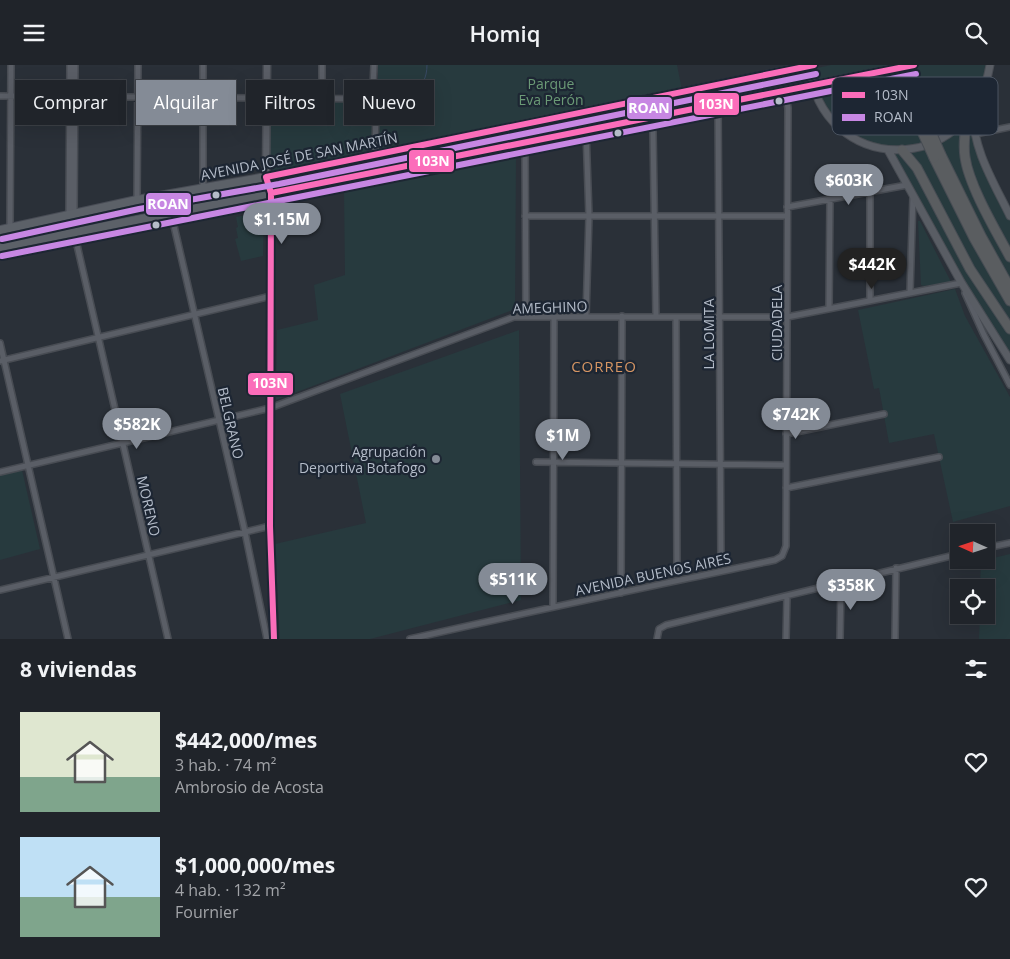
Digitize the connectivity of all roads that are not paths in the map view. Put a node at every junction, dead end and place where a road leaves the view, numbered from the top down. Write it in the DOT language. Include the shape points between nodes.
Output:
graph roads {
  1 [pos="11,65"];
  2 [pos="70,65"];
  3 [pos="75,65"];
  4 [pos="138,65"];
  5 [pos="203,65"];
  6 [pos="266,65"];
  7 [pos="322,65"];
  8 [pos="374,65"];
  9 [pos="810,65"];
  10 [pos="895,65"];
  11 [pos="902,65"];
  12 [pos="914,65"];
  13 [pos="793,67"];
  14 [pos="853,77"];
  15 [pos="900,77"];
  16 [pos="907,77"];
  17 [pos="71,80"];
  18 [pos="74,80"];
  19 [pos="138,80"];
  20 [pos="203,80"];
  21 [pos="266,80"];
  22 [pos="322,80"];
  23 [pos="373,80"];
  24 [pos="832,81"];
  25 [pos="812,85"];
  26 [pos="785,90"];
  27 [pos="0,96"];
  28 [pos="11,96"];
  29 [pos="15,96"];
  30 [pos="649,99"];
  31 [pos="718,104"];
  32 [pos="651,116"];
  33 [pos="832,119"];
  34 [pos="72,125"];
  35 [pos="138,125"];
  36 [pos="203,125"];
  37 [pos="266,125"];
  38 [pos="375,125"];
  39 [pos="586,131"];
  40 [pos="851,135"];
  41 [pos="925,135"];
  42 [pos="930,135"];
  43 [pos="947,135"];
  44 [pos="965,135"];
  45 [pos="975,135"];
  46 [pos="525,143"];
  47 [pos="888,150"];
  48 [pos="902,150"];
  49 [pos="375,154"];
  50 [pos="937,156"];
  51 [pos="266,177"];
  52 [pos="907,185"];
  53 [pos="202,188"];
  54 [pos="870,192"];
  55 [pos="270,193"];
  56 [pos="913,196"];
  57 [pos="830,199"];
  58 [pos="137,200"];
  59 [pos="1007,204"];
  60 [pos="787,207"];
  61 [pos="171,213"];
  62 [pos="71,215"];
  63 [pos="525,216"];
  64 [pos="589,216"];
  65 [pos="655,216"];
  66 [pos="719,216"];
  67 [pos="787,216"];
  68 [pos="1010,216"];
  69 [pos="10,228"];
  70 [pos="0,230"];
  71 [pos="74,233"];
  72 [pos="0,247"];
  73 [pos="1010,257"];
  74 [pos="961,282"];
  75 [pos="1010,288"];
  76 [pos="910,292"];
  77 [pos="271,297"];
  78 [pos="870,300"];
  79 [pos="1010,301"];
  80 [pos="829,308"];
  81 [pos="195,315"];
  82 [pos="554,316"];
  83 [pos="586,316"];
  84 [pos="526,317"];
  85 [pos="622,317"];
  86 [pos="656,317"];
  87 [pos="676,317"];
  88 [pos="719,317"];
  89 [pos="787,317"];
  90 [pos="1010,329"];
  91 [pos="98,337"];
  92 [pos="0,343"];
  93 [pos="2,360"];
  94 [pos="1010,360"];
  95 [pos="1010,384"];
  96 [pos="270,408"];
  97 [pos="884,414"];
  98 [pos="219,420"];
  99 [pos="786,434"];
  100 [pos="123,443"];
  101 [pos="939,457"];
  102 [pos="536,462"];
  103 [pos="553,462"];
  104 [pos="621,464"];
  105 [pos="677,464"];
  106 [pos="721,464"];
  107 [pos="786,465"];
  108 [pos="28,466"];
  109 [pos="0,472"];
  110 [pos="786,488"];
  111 [pos="270,526"];
  112 [pos="245,532"];
  113 [pos="1010,543"];
  114 [pos="995,546"];
  115 [pos="149,555"];
  116 [pos="782,556"];
  117 [pos="950,557"];
  118 [pos="721,563"];
  119 [pos="896,569"];
  120 [pos="677,572"];
  121 [pos="54,577"];
  122 [pos="841,584"];
  123 [pos="0,590"];
  124 [pos="621,593"];
  125 [pos="786,596"];
  126 [pos="553,606"];
  127 [pos="271,637"];
  128 [pos="68,639"];
  129 [pos="168,639"];
  130 [pos="410,639"];
  131 [pos="657,639"];
  132 [pos="786,639"];
  133 [pos="840,639"];
  134 [pos="895,639"];
  1 -- 28 [label="street"];
  2 -- 17 [label="street"];
  3 -- 18 [label="street"];
  4 -- 19 [label="street"];
  5 -- 20 [label="street"];
  6 -- 21 [label="street"];
  7 -- 22 [label="street"];
  8 -- 23 [label="street"];
  9 -- 13 [label="main road, AVENIDA JOSÉ DE SAN MARTÍN"];
  9 -- 25 [label="main road"];
  10 -- 15 [label="highway, bridge"];
  11 -- 16 [label="highway, bridge"];
  12 -- 14 [label="main road"];
  13 -- 30 [label="main road, AVENIDA JOSÉ DE SAN MARTÍN"];
  24 -- 25 [label="main road"];
  25 -- 26 [label="main road"];
  25 -- 33 [label="main road" via="824,111"];
  26 -- 31 [label="main road"];
  26 -- 60 [label="street, CIUDADELA" via="788,108"];
  27 -- 28 [label="street"];
  28 -- 29 [label="street"];
  28 -- 69 [label="street"];
  30 -- 32 [label="street"];
  30 -- 49 [label="main road, AVENIDA JOSÉ DE SAN MARTÍN"];
  31 -- 32 [label="main road"];
  31 -- 66 [label="street, LA LOMITA"];
  32 -- 39 [label="main road"];
  32 -- 65 [label="street"];
  34 -- 62 [label="street"];
  35 -- 58 [label="street"];
  36 -- 53 [label="street"];
  37 -- 51 [label="street"];
  38 -- 49 [label="street"];
  39 -- 46 [label="main road"];
  39 -- 64 [label="street"];
  40 -- 47 [label="main road" via="868,145"];
  41 -- 50 [label="highway, bridge"];
  42 -- 50 [label="highway, bridge"];
  43 -- 48 [label="main road" via="931,144"];
  44 -- 73 [label="highway" via="968,171"];
  45 -- 59 [label="main road" via="984,162"];
  46 -- 55 [label="main road"];
  46 -- 63 [label="street"];
  47 -- 48 [label="main road"];
  47 -- 52 [label="main road"];
  48 -- 90 [label="highway" via="917,168 970,269"];
  49 -- 51 [label="main road, AVENIDA JOSÉ DE SAN MARTÍN"];
  50 -- 75 [label="highway"];
  50 -- 79 [label="highway" via="974,238"];
  51 -- 53 [label="main road, AVENIDA JOSÉ DE SAN MARTÍN"];
  51 -- 55 [label="main road"];
  52 -- 54 [label="street"];
  52 -- 56 [label="main road"];
  53 -- 58 [label="main road, AVENIDA JOSÉ DE SAN MARTÍN"];
  54 -- 57 [label="street"];
  54 -- 78 [label="street"];
  55 -- 61 [label="main road"];
  55 -- 77 [label="main road"];
  56 -- 74 [label="main road"];
  56 -- 76 [label="street"];
  57 -- 60 [label="street"];
  57 -- 80 [label="street"];
  58 -- 62 [label="main road, AVENIDA JOSÉ DE SAN MARTÍN"];
  59 -- 68 [label="main road"];
  60 -- 67 [label="street, CIUDADELA"];
  61 -- 71 [label="main road"];
  61 -- 81 [label="street, BELGRANO"];
  62 -- 69 [label="main road, AVENIDA JOSÉ DE SAN MARTÍN"];
  63 -- 64 [label="street"];
  63 -- 84 [label="street"];
  64 -- 65 [label="street"];
  64 -- 83 [label="street"];
  65 -- 66 [label="street"];
  65 -- 86 [label="street"];
  66 -- 67 [label="street"];
  66 -- 88 [label="street, LA LOMITA"];
  67 -- 89 [label="street, CIUDADELA"];
  69 -- 70 [label="main road, AVENIDA JOSÉ DE SAN MARTÍN"];
  71 -- 72 [label="main road"];
  71 -- 91 [label="street, MORENO"];
  74 -- 76 [label="street, AMEGHINO"];
  74 -- 94 [label="main road"];
  74 -- 95 [label="street"];
  76 -- 78 [label="street, AMEGHINO"];
  77 -- 81 [label="street"];
  77 -- 96 [label="main road"];
  78 -- 80 [label="street, AMEGHINO"];
  80 -- 89 [label="street, AMEGHINO"];
  81 -- 91 [label="street"];
  81 -- 98 [label="street, BELGRANO"];
  82 -- 83 [label="street, AMEGHINO"];
  82 -- 84 [label="street, AMEGHINO"];
  82 -- 103 [label="street"];
  83 -- 85 [label="street, AMEGHINO"];
  84 -- 96 [label="street, AMEGHINO" via="514,317"];
  85 -- 86 [label="street, AMEGHINO"];
  85 -- 104 [label="street"];
  86 -- 87 [label="street, AMEGHINO"];
  87 -- 88 [label="street, AMEGHINO"];
  87 -- 105 [label="street"];
  88 -- 89 [label="street, AMEGHINO"];
  88 -- 106 [label="street, LA LOMITA"];
  89 -- 99 [label="street, CIUDADELA"];
  91 -- 93 [label="street"];
  91 -- 100 [label="street, MORENO"];
  92 -- 93 [label="street"];
  93 -- 108 [label="street"];
  96 -- 98 [label="street, AMEGHINO"];
  96 -- 111 [label="main road"];
  97 -- 99 [label="street"];
  98 -- 100 [label="street, AMEGHINO"];
  98 -- 112 [label="street, BELGRANO"];
  99 -- 107 [label="street, CIUDADELA"];
  100 -- 108 [label="street, AMEGHINO"];
  100 -- 115 [label="street, MORENO"];
  101 -- 110 [label="street"];
  102 -- 103 [label="street"];
  103 -- 104 [label="street"];
  103 -- 126 [label="street"];
  104 -- 105 [label="street"];
  104 -- 124 [label="street"];
  105 -- 106 [label="street"];
  105 -- 120 [label="street"];
  106 -- 107 [label="street"];
  106 -- 118 [label="street, LA LOMITA"];
  107 -- 110 [label="street, CIUDADELA"];
  108 -- 109 [label="street, AMEGHINO"];
  108 -- 121 [label="street"];
  110 -- 116 [label="street, CIUDADELA" via="786,545"];
  111 -- 112 [label="street"];
  111 -- 127 [label="main road"];
  112 -- 115 [label="street"];
  112 -- 127 [label="street, BELGRANO"];
  113 -- 114 [label="street"];
  115 -- 121 [label="street"];
  115 -- 129 [label="street, MORENO"];
  116 -- 124 [label="street, AVENIDA BUENOS AIRES"];
  117 -- 119 [label="street"];
  119 -- 122 [label="street"];
  119 -- 134 [label="street"];
  121 -- 123 [label="street"];
  121 -- 128 [label="street"];
  122 -- 125 [label="street"];
  122 -- 133 [label="street"];
  124 -- 126 [label="street, AVENIDA BUENOS AIRES"];
  125 -- 131 [label="street" via="666,625 659,629"];
  125 -- 132 [label="street"];
  126 -- 130 [label="street, AVENIDA BUENOS AIRES"];
}
